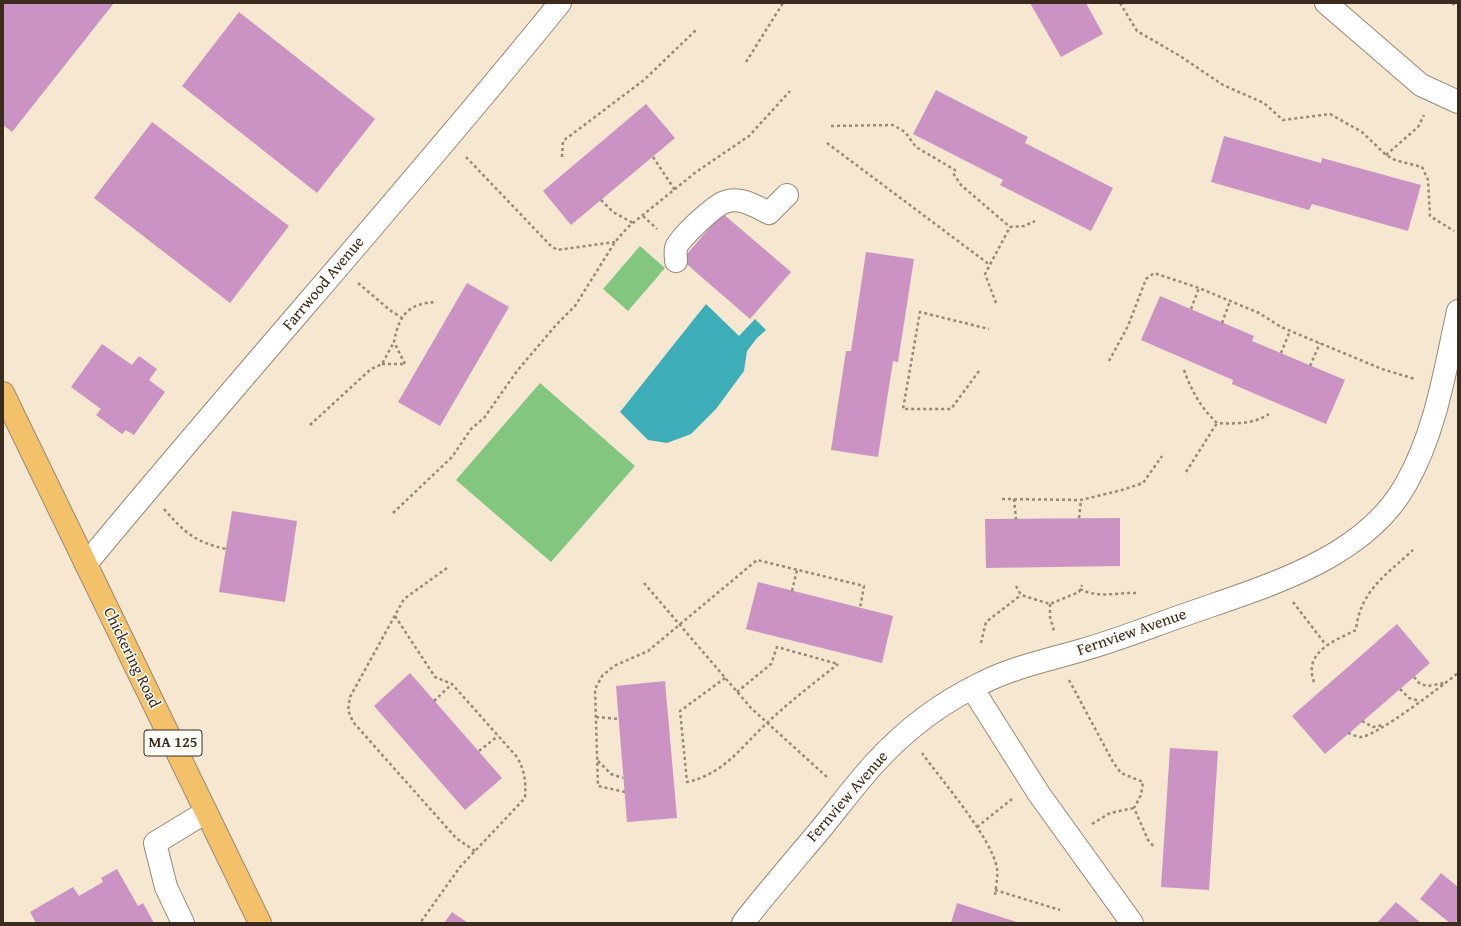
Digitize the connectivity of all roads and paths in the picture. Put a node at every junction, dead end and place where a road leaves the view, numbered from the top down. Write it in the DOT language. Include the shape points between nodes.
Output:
graph roads {
  1 [pos="560,3"];
  2 [pos="783,3"];
  3 [pos="1120,3"];
  4 [pos="1326,3"];
  5 [pos="1452,4"];
  6 [pos="1458,4"];
  7 [pos="696,30"];
  8 [pos="746,62"];
  9 [pos="790,91"];
  10 [pos="1436,91"];
  11 [pos="1458,102"];
  12 [pos="831,126"];
  13 [pos="448,138"];
  14 [pos="827,144"];
  15 [pos="1386,155"];
  16 [pos="562,157"];
  17 [pos="653,157"];
  18 [pos="675,190"];
  19 [pos="787,195"];
  20 [pos="601,200"];
  21 [pos="1035,221"];
  22 [pos="633,223"];
  23 [pos="1010,227"];
  24 [pos="1454,231"];
  25 [pos="614,242"];
  26 [pos="676,261"];
  27 [pos="990,265"];
  28 [pos="339,266"];
  29 [pos="1199,288"];
  30 [pos="1230,301"];
  31 [pos="437,302"];
  32 [pos="996,303"];
  33 [pos="1191,309"];
  34 [pos="1458,312"];
  35 [pos="401,317"];
  36 [pos="1222,323"];
  37 [pos="989,329"];
  38 [pos="1290,331"];
  39 [pos="394,342"];
  40 [pos="1320,343"];
  41 [pos="1281,353"];
  42 [pos="1109,360"];
  43 [pos="382,364"];
  44 [pos="1310,366"];
  45 [pos="1184,370"];
  46 [pos="979,371"];
  47 [pos="1416,379"];
  48 [pos="3,393"];
  49 [pos="1269,414"];
  50 [pos="1216,423"];
  51 [pos="310,425"];
  52 [pos="1162,456"];
  53 [pos="1186,472"];
  54 [pos="147,489"];
  55 [pos="1002,499"];
  56 [pos="1014,499"];
  57 [pos="1081,500"];
  58 [pos="394,513"];
  59 [pos="1016,518"];
  60 [pos="1079,518"];
  61 [pos="226,549"];
  62 [pos="1413,550"];
  63 [pos="86,564"];
  64 [pos="447,568"];
  65 [pos="797,570"];
  66 [pos="1282,580"];
  67 [pos="644,583"];
  68 [pos="1082,585"];
  69 [pos="1016,586"];
  70 [pos="1080,589"];
  71 [pos="792,591"];
  72 [pos="1138,593"];
  73 [pos="1021,596"];
  74 [pos="860,608"];
  75 [pos="395,616"];
  76 [pos="679,624"];
  77 [pos="981,643"];
  78 [pos="1326,645"];
  79 [pos="1062,657"];
  80 [pos="1458,673"];
  81 [pos="1414,677"];
  82 [pos="725,678"];
  83 [pos="1314,682"];
  84 [pos="1446,683"];
  85 [pos="452,684"];
  86 [pos="972,688"];
  87 [pos="1400,689"];
  88 [pos="737,692"];
  89 [pos="434,701"];
  90 [pos="1421,701"];
  91 [pos="596,717"];
  92 [pos="618,719"];
  93 [pos="1362,721"];
  94 [pos="766,723"];
  95 [pos="1386,725"];
  96 [pos="907,733"];
  97 [pos="1348,733"];
  98 [pos="498,736"];
  99 [pos="478,751"];
  100 [pos="597,761"];
  101 [pos="623,778"];
  102 [pos="1033,783"];
  103 [pos="625,792"];
  104 [pos="848,795"];
  105 [pos="1134,808"];
  106 [pos="206,812"];
  107 [pos="976,828"];
  108 [pos="1071,838"];
  109 [pos="1155,848"];
  110 [pos="475,851"];
  111 [pos="995,890"];
  112 [pos="995,895"];
  113 [pos="1060,910"];
  114 [pos="183,923"];
  115 [pos="260,923"];
  116 [pos="420,923"];
  117 [pos="743,923"];
  118 [pos="1132,923"];
  1 -- 13 [label="street, Farrwood Avenue"];
  2 -- 8 [label="path"];
  3 -- 15 [label="path" via="1137,31 1223,85 1264,103 1283,120 1330,114 1362,132"];
  4 -- 10 [label="street" via="1421,85"];
  5 -- 6 [label="path"];
  7 -- 16 [label="path" via="644,80 563,141"];
  9 -- 18 [label="path" via="749,136 696,172"];
  10 -- 11 [label="street"];
  10 -- 15 [label="path" via="1418,127"];
  12 -- 23 [label="path" via="893,125 905,132 916,147 955,170 953,173 961,185"];
  13 -- 25 [label="path" via="557,250"];
  13 -- 28 [label="street, Farrwood Avenue"];
  14 -- 27 [label="path"];
  15 -- 24 [label="path" via="1422,167 1428,180 1430,216"];
  17 -- 18 [label="path"];
  18 -- 22 [label="path"];
  19 -- 26 [label="street" via="769,213 746,201 726,201 707,213 676,247"];
  20 -- 22 [label="path" via="613,212"];
  21 -- 23 [label="path" via="1024,226"];
  22 -- 25 [label="path"];
  23 -- 27 [label="path"];
  25 -- 58 [label="path" via="575,306 516,371 484,418 471,429 452,457"];
  27 -- 32 [label="path" via="985,274"];
  28 -- 35 [label="path"];
  28 -- 54 [label="street, Farrwood Avenue"];
  29 -- 30 [label="path"];
  29 -- 33 [label="path"];
  29 -- 42 [label="path" via="1154,273 1146,279 1128,326"];
  30 -- 36 [label="path"];
  30 -- 38 [label="path" via="1259,313"];
  31 -- 35 [label="path" via="411,308"];
  34 -- 66 [label="street, Fernview Avenue" via="1438,402 1424,446 1406,485 1383,518 1357,539 1316,564"];
  35 -- 39 [label="path"];
  37 -- 46 [label="path" via="920,312 903,409 951,409"];
  38 -- 40 [label="path"];
  38 -- 41 [label="path"];
  39 -- 43 [label="path"];
  39 -- 43 [label="path" via="405,364"];
  40 -- 44 [label="path"];
  40 -- 47 [label="path" via="1382,369"];
  43 -- 51 [label="path" via="371,369"];
  45 -- 50 [label="path" via="1195,396"];
  48 -- 63 [label="main road, Chickering Road / MA 125"];
  49 -- 50 [label="path" via="1260,420 1234,424"];
  50 -- 53 [label="path"];
  52 -- 57 [label="path" via="1143,483"];
  54 -- 61 [label="path" via="190,535 205,544"];
  54 -- 63 [label="street, Farrwood Avenue"];
  55 -- 56 [label="path"];
  56 -- 57 [label="path"];
  56 -- 59 [label="path"];
  57 -- 60 [label="path"];
  62 -- 78 [label="path" via="1379,581 1364,599 1356,630"];
  63 -- 106 [label="main road, Chickering Road / MA 125"];
  64 -- 75 [label="path" via="404,599"];
  65 -- 71 [label="path"];
  65 -- 74 [label="path" via="864,586"];
  65 -- 76 [label="path" via="757,560"];
  66 -- 78 [label="path" via="1295,605"];
  66 -- 79 [label="street, Fernview Avenue" via="1246,595"];
  67 -- 76 [label="path"];
  68 -- 70 [label="path"];
  69 -- 73 [label="path"];
  70 -- 72 [label="path" via="1105,595"];
  70 -- 73 [label="path" via="1066,599 1050,604"];
  73 -- 77 [label="path" via="986,622"];
  75 -- 85 [label="path" via="435,677"];
  75 -- 110 [label="path" via="350,697 348,710 353,722 396,772 456,838"];
  76 -- 82 [label="path"];
  76 -- 91 [label="path" via="648,651 614,666 602,676 595,690"];
  78 -- 83 [label="path" via="1312,663 1311,673"];
  79 -- 86 [label="street, Fernview Avenue" via="984,681"];
  79 -- 105 [label="path" via="1068,679 1113,762 1121,773 1143,782 1141,795"];
  80 -- 84 [label="path"];
  81 -- 84 [label="path" via="1420,684 1428,686"];
  82 -- 88 [label="path"];
  82 -- 94 [label="path" via="680,711 687,782 699,780 724,766"];
  84 -- 90 [label="path"];
  85 -- 89 [label="path"];
  85 -- 98 [label="path"];
  86 -- 96 [label="street, Fernview Avenue"];
  86 -- 102 [label="street"];
  87 -- 90 [label="path" via="1409,698"];
  88 -- 94 [label="path"];
  88 -- 94 [label="path" via="771,664 777,647 838,664"];
  90 -- 95 [label="path"];
  91 -- 92 [label="path"];
  91 -- 100 [label="path"];
  93 -- 95 [label="path" via="1373,727"];
  94 -- 104 [label="path"];
  95 -- 97 [label="path" via="1360,737"];
  96 -- 104 [label="street, Fernview Avenue" via="874,764"];
  96 -- 107 [label="path"];
  98 -- 99 [label="path"];
  98 -- 110 [label="path" via="517,757 524,771 525,798"];
  100 -- 101 [label="path" via="611,774"];
  100 -- 103 [label="path" via="598,786"];
  102 -- 107 [label="path"];
  102 -- 108 [label="street"];
  104 -- 117 [label="street, Fernview Avenue"];
  105 -- 108 [label="path" via="1110,813"];
  105 -- 109 [label="path" via="1148,840"];
  106 -- 114 [label="street" via="154,843 166,887"];
  106 -- 115 [label="main road, Chickering Road / MA 125"];
  107 -- 111 [label="path" via="993,854 997,870"];
  108 -- 118 [label="street"];
  110 -- 116 [label="path" via="460,867"];
  111 -- 112 [label="path"];
  111 -- 113 [label="path"];
}
